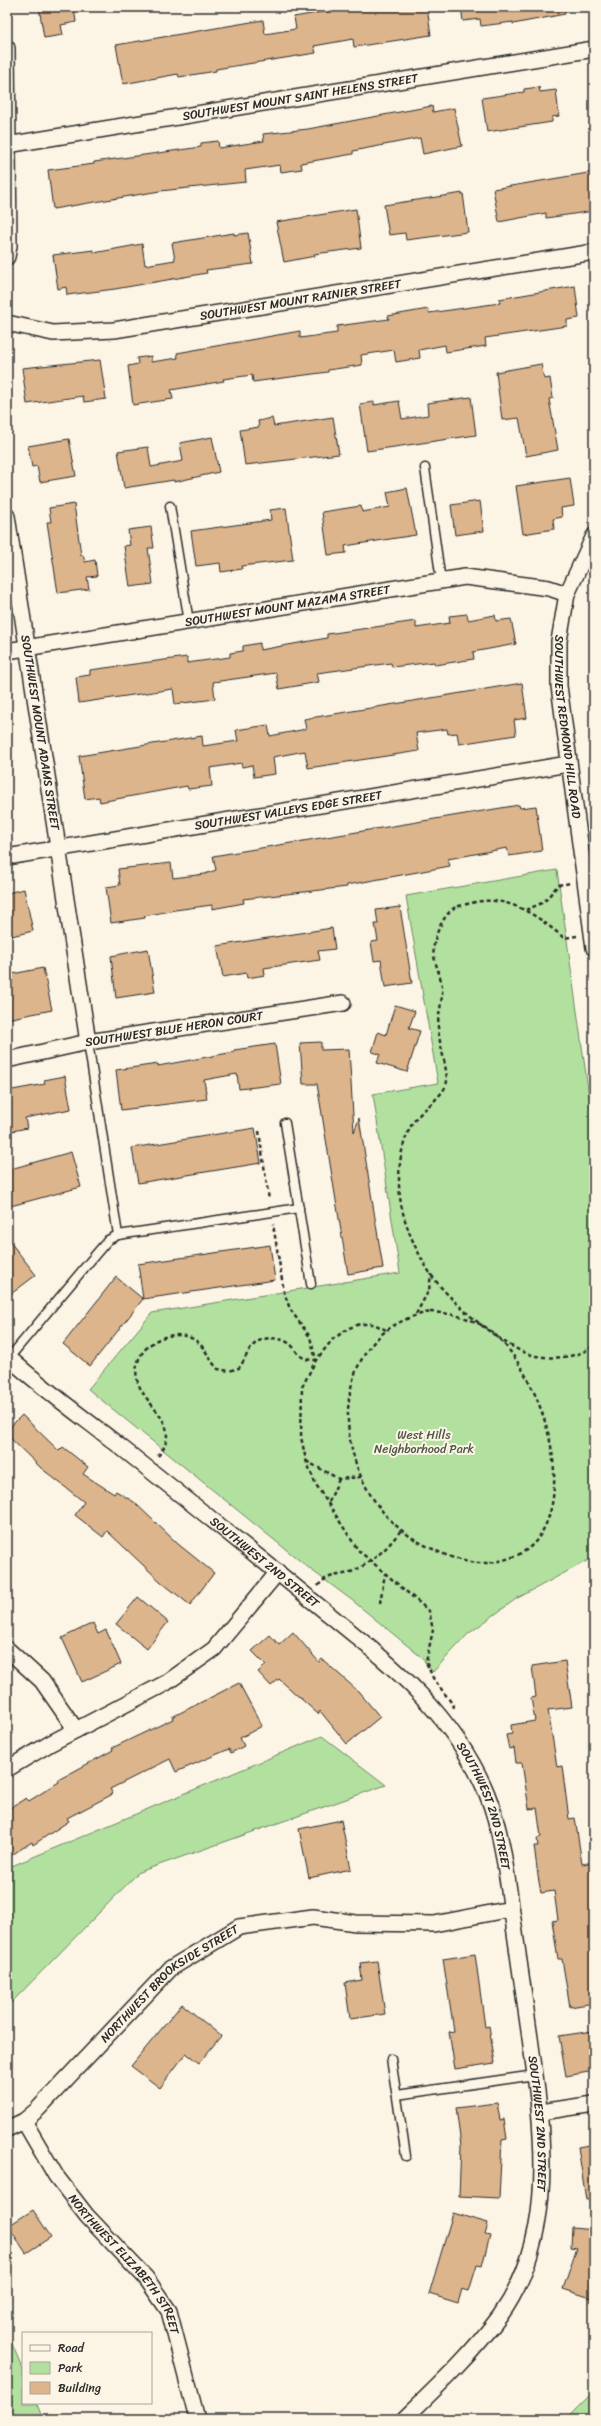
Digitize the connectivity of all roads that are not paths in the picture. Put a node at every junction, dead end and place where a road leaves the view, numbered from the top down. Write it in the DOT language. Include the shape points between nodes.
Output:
graph roads {
  1 [pos="7,48"];
  2 [pos="594,49"];
  3 [pos="8,145"];
  4 [pos="594,252"];
  5 [pos="7,257"];
  6 [pos="7,323"];
  7 [pos="425,468"];
  8 [pos="170,506"];
  9 [pos="7,516"];
  10 [pos="594,536"];
  11 [pos="441,581"];
  12 [pos="567,594"];
  13 [pos="189,622"];
  14 [pos="27,648"];
  15 [pos="7,651"];
  16 [pos="568,764"];
  17 [pos="58,847"];
  18 [pos="7,857"];
  19 [pos="593,941"];
  20 [pos="343,1002"];
  21 [pos="88,1042"];
  22 [pos="7,1060"];
  23 [pos="285,1123"];
  24 [pos="298,1208"];
  25 [pos="118,1235"];
  26 [pos="311,1284"];
  27 [pos="8,1357"];
  28 [pos="278,1572"];
  29 [pos="7,1650"];
  30 [pos="76,1730"];
  31 [pos="7,1769"];
  32 [pos="512,1909"];
  33 [pos="391,2059"];
  34 [pos="535,2075"];
  35 [pos="397,2095"];
  36 [pos="594,2104"];
  37 [pos="541,2112"];
  38 [pos="24,2121"];
  39 [pos="7,2130"];
  40 [pos="406,2156"];
  41 [pos="197,2419"];
  42 [pos="404,2419"];
  1 -- 3 [label="street"];
  2 -- 3 [label="street, SOUTHWEST MOUNT SAINT HELENS STREET"];
  3 -- 5 [label="street"];
  4 -- 6 [label="street, SOUTHWEST MOUNT RAINIER STREET" via="114,330 53,333"];
  7 -- 11 [label="lane"];
  8 -- 13 [label="lane"];
  9 -- 14 [label="street, SOUTHWEST MOUNT ADAMS STREET"];
  10 -- 12 [label="street, SOUTHWEST REDMOND HILL ROAD"];
  11 -- 12 [label="street, SOUTHWEST MOUNT MAZAMA STREET" via="465,578 496,580 548,588"];
  11 -- 13 [label="street, SOUTHWEST MOUNT MAZAMA STREET"];
  12 -- 16 [label="street, SOUTHWEST REDMOND HILL ROAD" via="559,641 559,686"];
  13 -- 14 [label="street, SOUTHWEST MOUNT MAZAMA STREET"];
  14 -- 15 [label="street, SOUTHWEST MOUNT MAZAMA STREET"];
  14 -- 17 [label="street, SOUTHWEST MOUNT ADAMS STREET"];
  16 -- 17 [label="street, SOUTHWEST VALLEYS EDGE STREET"];
  16 -- 19 [label="street, SOUTHWEST REDMOND HILL ROAD"];
  17 -- 18 [label="street, SOUTHWEST VALLEYS EDGE STREET"];
  17 -- 21 [label="street, SOUTHWEST MOUNT ADAMS STREET"];
  20 -- 21 [label="street, SOUTHWEST BLUE HERON COURT"];
  21 -- 22 [label="street, SOUTHWEST BLUE HERON COURT"];
  21 -- 25 [label="lane"];
  23 -- 24 [label="lane"];
  24 -- 25 [label="lane"];
  24 -- 26 [label="lane"];
  25 -- 27 [label="lane" via="108,1240"];
  27 -- 28 [label="street, SOUTHWEST 2ND STREET"];
  28 -- 30 [label="street" via="214,1649 166,1683"];
  28 -- 32 [label="street, SOUTHWEST 2ND STREET" via="395,1669 445,1720 469,1756 488,1797 504,1862"];
  29 -- 30 [label="street" via="42,1681"];
  30 -- 31 [label="street"];
  32 -- 34 [label="street, SOUTHWEST 2ND STREET"];
  32 -- 38 [label="street, NORTHWEST BROOKSIDE STREET" via="434,1924 356,1923 313,1918 239,1927 172,1968"];
  33 -- 35 [label="lane"];
  34 -- 35 [label="lane"];
  34 -- 37 [label="street, SOUTHWEST 2ND STREET"];
  35 -- 40 [label="lane"];
  36 -- 37 [label="street"];
  37 -- 42 [label="street, SOUTHWEST 2ND STREET" via="544,2168 536,2229 530,2253 517,2285 496,2321 455,2369"];
  38 -- 39 [label="street, NORTHWEST BROOKSIDE STREET"];
  38 -- 41 [label="street, NORTHWEST ELIZABETH STREET" via="56,2176 87,2216 146,2278 169,2311"];
}
